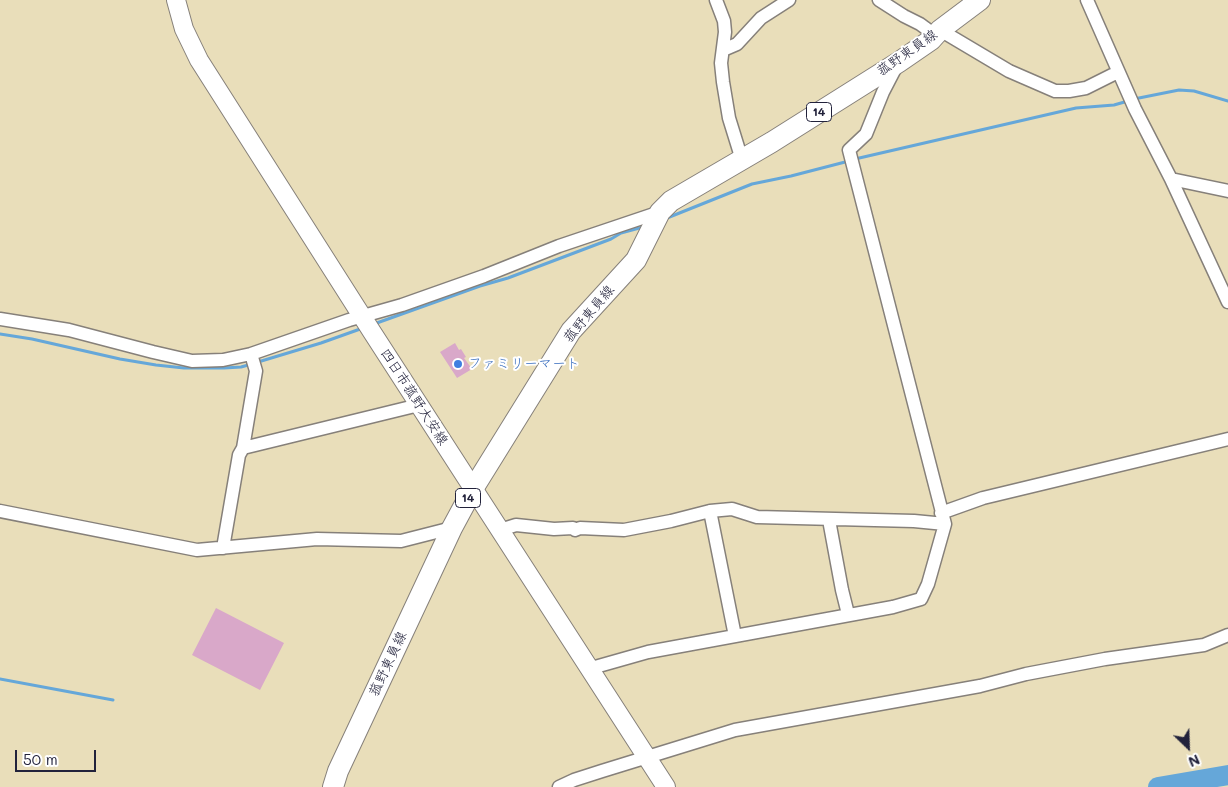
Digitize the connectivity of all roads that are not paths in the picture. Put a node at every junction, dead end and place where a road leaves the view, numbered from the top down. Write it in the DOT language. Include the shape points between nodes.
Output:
graph roads {
  1 [pos="176,0"];
  2 [pos="716,0"];
  3 [pos="789,0"];
  4 [pos="879,0"];
  5 [pos="980,0"];
  6 [pos="1087,0"];
  7 [pos="938,33"];
  8 [pos="723,50"];
  9 [pos="898,62"];
  10 [pos="1118,72"];
  11 [pos="742,160"];
  12 [pos="1171,179"];
  13 [pos="1228,191"];
  14 [pos="655,222"];
  15 [pos="1228,302"];
  16 [pos="0,319"];
  17 [pos="366,324"];
  18 [pos="251,355"];
  19 [pos="419,405"];
  20 [pos="1228,439"];
  21 [pos="243,448"];
  22 [pos="473,489"];
  23 [pos="0,511"];
  24 [pos="710,511"];
  25 [pos="943,518"];
  26 [pos="829,520"];
  27 [pos="452,528"];
  28 [pos="500,530"];
  29 [pos="223,548"];
  30 [pos="848,614"];
  31 [pos="1228,635"];
  32 [pos="736,636"];
  33 [pos="588,669"];
  34 [pos="647,757"];
  35 [pos="333,787"];
  36 [pos="559,787"];
  37 [pos="666,787"];
  1 -- 17 [label="main road, 四日市菰野大安線" via="184,29 199,60"];
  2 -- 8 [label="street" via="724,21"];
  3 -- 8 [label="street" via="761,18 737,44"];
  4 -- 7 [label="street"];
  5 -- 7 [label="main road, 菰野東員線 / 14"];
  6 -- 10 [label="street"];
  7 -- 9 [label="main road, 菰野東員線 / 14"];
  7 -- 10 [label="street" via="1009,72 1055,91 1086,88"];
  8 -- 11 [label="street" via="721,63 729,118"];
  9 -- 11 [label="main road, 菰野東員線 / 14"];
  9 -- 25 [label="street" via="866,134 849,150"];
  10 -- 12 [label="street"];
  11 -- 14 [label="main road, 菰野東員線 / 14" via="671,201"];
  12 -- 13 [label="street"];
  12 -- 15 [label="street"];
  14 -- 17 [label="street" via="559,246"];
  14 -- 22 [label="main road, 菰野東員線 / 14" via="636,260 571,331"];
  16 -- 18 [label="street" via="69,330 192,360 223,360"];
  17 -- 18 [label="street"];
  17 -- 19 [label="main road, 四日市菰野大安線"];
  18 -- 21 [label="street" via="256,371"];
  19 -- 21 [label="street"];
  19 -- 22 [label="main road, 四日市菰野大安線"];
  20 -- 25 [label="street" via="983,498"];
  21 -- 29 [label="street" via="239,455"];
  22 -- 27 [label="main road, 菰野東員線 / 14"];
  22 -- 28 [label="main road, 四日市菰野大安線"];
  23 -- 29 [label="street" via="176,547 197,550"];
  24 -- 26 [label="street" via="732,509 757,517"];
  24 -- 28 [label="street" via="624,530 516,525"];
  24 -- 32 [label="street"];
  25 -- 26 [label="street"];
  25 -- 30 [label="street" via="928,584 921,599"];
  26 -- 30 [label="street"];
  27 -- 29 [label="street" via="401,541 316,539"];
  27 -- 35 [label="main road, 菰野東員線 / 14"];
  28 -- 33 [label="main road, 四日市菰野大安線"];
  30 -- 32 [label="street"];
  31 -- 34 [label="street" via="1204,644 1105,659 980,686 735,730"];
  32 -- 33 [label="street" via="648,652"];
  33 -- 34 [label="main road, 四日市菰野大安線"];
  34 -- 36 [label="street"];
  34 -- 37 [label="main road, 四日市菰野大安線"];
}
